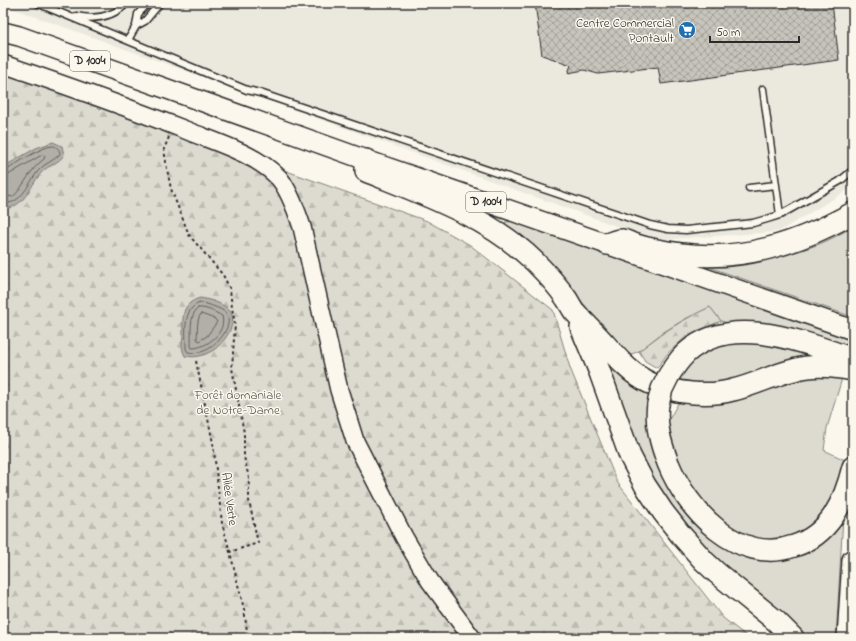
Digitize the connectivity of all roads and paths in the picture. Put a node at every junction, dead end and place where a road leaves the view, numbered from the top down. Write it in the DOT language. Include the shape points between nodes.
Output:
graph roads {
  1 [pos="39,3"];
  2 [pos="127,3"];
  3 [pos="148,3"];
  4 [pos="160,3"];
  5 [pos="63,13"];
  6 [pos="3,26"];
  7 [pos="136,26"];
  8 [pos="11,34"];
  9 [pos="128,40"];
  10 [pos="3,64"];
  11 [pos="763,89"];
  12 [pos="173,125"];
  13 [pos="366,160"];
  14 [pos="853,170"];
  15 [pos="776,185"];
  16 [pos="749,188"];
  17 [pos="853,213"];
  18 [pos="780,215"];
  19 [pos="607,244"];
  20 [pos="574,310"];
  21 [pos="853,330"];
  22 [pos="853,359"];
  23 [pos="196,361"];
  24 [pos="853,370"];
  25 [pos="853,467"];
  26 [pos="230,552"];
  27 [pos="853,560"];
  28 [pos="248,638"];
  29 [pos="472,638"];
  30 [pos="793,638"];
  31 [pos="848,638"];
  1 -- 5 [label="lane"];
  2 -- 5 [label="lane" via="116,12 101,17 78,17"];
  3 -- 7 [label="lane" via="138,14"];
  4 -- 7 [label="lane" via="145,21"];
  5 -- 9 [label="lane"];
  6 -- 8 [label="main road, D 1004"];
  7 -- 9 [label="lane"];
  8 -- 13 [label="main road, D 1004"];
  9 -- 18 [label="lane" via="247,90 356,124 650,225 691,230 753,223"];
  10 -- 12 [label="street"];
  11 -- 15 [label="lane"];
  12 -- 26 [label="path" via="164,149 171,189 189,235 223,275 230,289 236,324 232,368 244,433 249,501 258,543"];
  12 -- 29 [label="street" via="233,148 264,165 280,179 302,227 339,390 355,441 404,537 430,581"];
  13 -- 19 [label="main road, D 1004"];
  13 -- 20 [label="highway" via="366,171 457,209 517,246 547,275"];
  14 -- 18 [label="lane" via="840,181"];
  15 -- 16 [label="lane"];
  15 -- 18 [label="lane"];
  17 -- 19 [label="highway" via="802,238 738,254 680,254 648,248 621,239"];
  19 -- 21 [label="main road, D 1004"];
  20 -- 24 [label="highway" via="630,370 650,383 676,390 690,393 732,391 808,367"];
  20 -- 30 [label="highway" via="630,456 663,512 681,536 717,573"];
  22 -- 25 [label="highway, bridge" via="795,340 758,333 734,333 713,338 702,342 678,361 662,389 657,421 665,454 679,486 708,522 722,534 748,547 782,550 813,537 834,515"];
  23 -- 26 [label="path, Allée Verte" via="213,442 222,523"];
  26 -- 28 [label="path, Allée Verte" via="244,609"];
  27 -- 31 [label="highway"];
}
